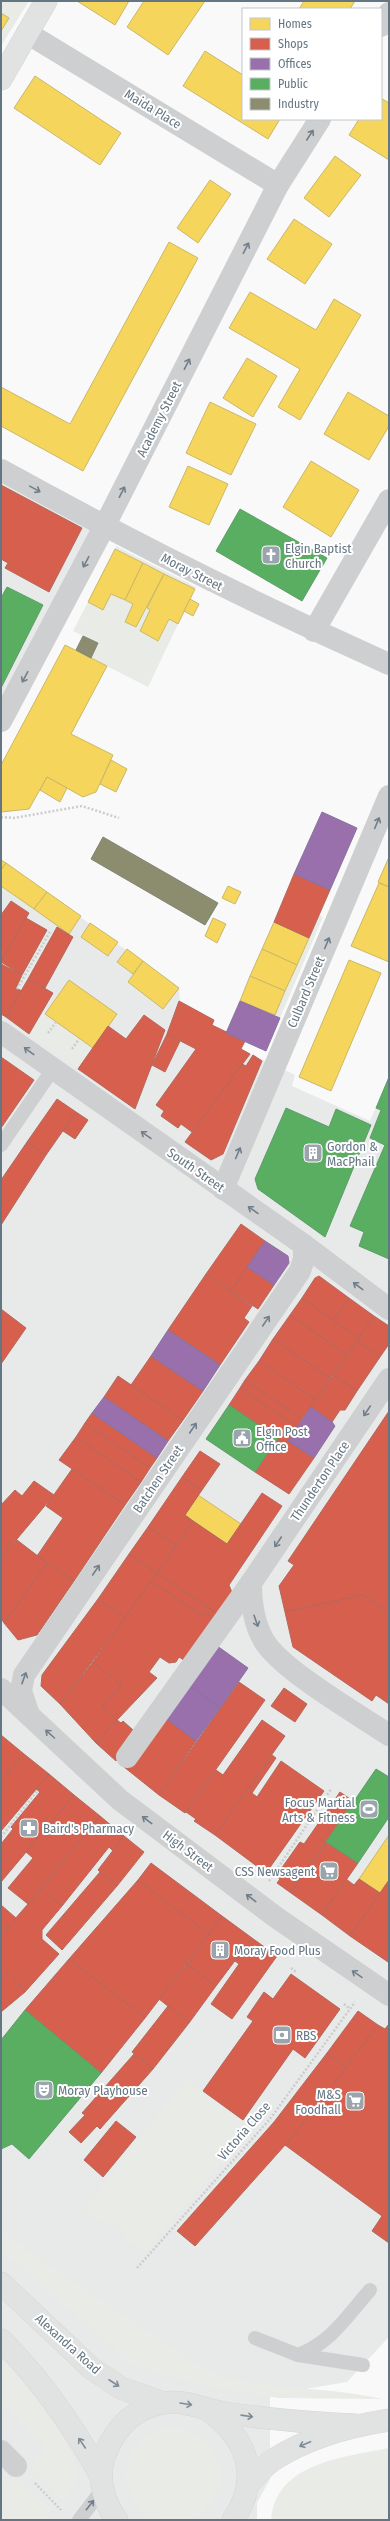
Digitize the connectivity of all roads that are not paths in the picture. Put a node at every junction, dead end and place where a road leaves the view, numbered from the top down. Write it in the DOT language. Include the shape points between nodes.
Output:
graph roads {
  1 [pos="46,1"];
  2 [pos="389,13"];
  3 [pos="382,24"];
  4 [pos="27,33"];
  5 [pos="1,79"];
  6 [pos="319,120"];
  7 [pos="278,185"];
  8 [pos="1,470"];
  9 [pos="389,500"];
  10 [pos="104,527"];
  11 [pos="314,631"];
  12 [pos="389,664"];
  13 [pos="1,722"];
  14 [pos="384,795"];
  15 [pos="1,1032"];
  16 [pos="53,1069"];
  17 [pos="1,1145"];
  18 [pos="223,1189"];
  19 [pos="304,1245"];
  20 [pos="385,1303"];
  21 [pos="389,1379"];
  22 [pos="251,1583"];
  23 [pos="1,1689"];
  24 [pos="29,1715"];
  25 [pos="389,1735"];
  26 [pos="127,1757"];
  27 [pos="389,1996"];
  28 [pos="1,2283"];
  29 [pos="370,2290"];
  30 [pos="255,2338"];
  31 [pos="1,2340"];
  32 [pos="298,2355"];
  33 [pos="363,2365"];
  34 [pos="164,2403"];
  35 [pos="208,2410"];
  36 [pos="389,2420"];
  37 [pos="355,2425"];
  38 [pos="102,2483"];
  39 [pos="246,2502"];
  40 [pos="79,2520"];
  41 [pos="117,2520"];
  42 [pos="233,2520"];
  1 -- 4 [label="main road"];
  2 -- 3 [label="street"];
  4 -- 5 [label="main road"];
  4 -- 7 [label="street, Maida Place"];
  7 -- 6 [label="street, Academy Street, one-way"];
  10 -- 7 [label="street, Academy Street, one-way"];
  8 -- 10 [label="street, Moray Street, one-way"];
  9 -- 11 [label="street"];
  10 -- 11 [label="street, Moray Street"];
  10 -- 13 [label="street, Academy Street, one-way"];
  11 -- 12 [label="street, Moray Street"];
  18 -- 14 [label="street, Culbard Street, one-way"];
  16 -- 15 [label="street, South Street, one-way"];
  16 -- 17 [label="lane"];
  18 -- 16 [label="street, South Street, one-way"];
  19 -- 18 [label="street, South Street, one-way"];
  20 -- 19 [label="street, South Street, one-way"];
  24 -- 19 [label="street, Batchen Street, one-way" via="21,1691 24,1675 300,1272 304,1259"];
  21 -- 22 [label="street, Thunderton Place, one-way"];
  22 -- 25 [label="street, one-way" via="252,1610 263,1640 292,1669"];
  22 -- 26 [label="street, Thunderton Place"];
  23 -- 24 [label="street, High Street"];
  27 -- 24 [label="street, High Street, one-way" via="277,1918 120,1800"];
  28 -- 34 [label="main road, Alexandra Road, one-way" via="91,2368 121,2388"];
  29 -- 32 [label="lane" via="330,2337 315,2348"];
  30 -- 32 [label="lane"];
  38 -- 31 [label="main road, one-way" via="63,2415 14,2352"];
  32 -- 33 [label="lane"];
  34 -- 35 [label="main road, Alexandra Road, one-way" via="186,2403"];
  34 -- 38 [label="main road, Alexandra Road" via="144,2409 126,2421 112,2437 104,2456"];
  35 -- 37 [label="main road, Alexandra Road, one-way" via="279,2421"];
  35 -- 39 [label="main road, Alexandra Road" via="226,2423 239,2441 247,2462"];
  36 -- 37 [label="main road, Alexandra Road"];
  37 -- 39 [label="main road, Alexandra Road, one-way" via="304,2444 272,2461"];
  40 -- 38 [label="lane, one-way"];
  38 -- 41 [label="main road" via="110,2510"];
  39 -- 42 [label="main road, Alexandra Road"];
}
